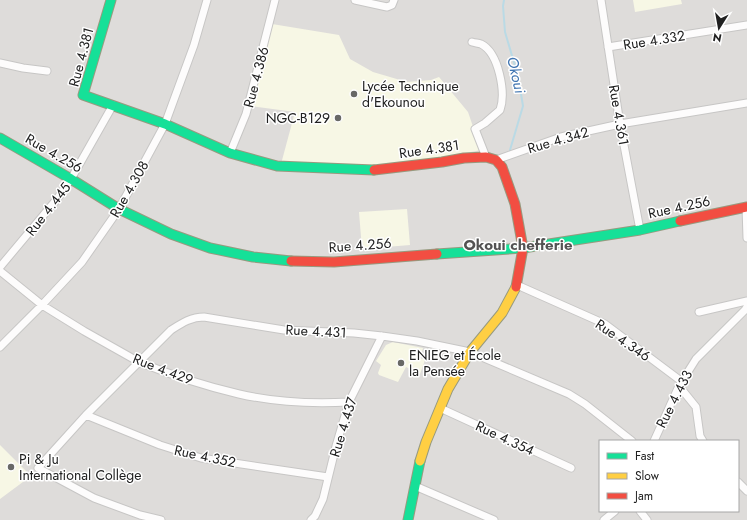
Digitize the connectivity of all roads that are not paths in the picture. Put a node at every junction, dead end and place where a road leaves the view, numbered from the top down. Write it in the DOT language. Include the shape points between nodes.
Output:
graph roads {
  1 [pos="111,0"];
  2 [pos="207,0"];
  3 [pos="275,0"];
  4 [pos="356,0"];
  5 [pos="394,0"];
  6 [pos="601,0"];
  7 [pos="747,25"];
  8 [pos="472,42"];
  9 [pos="608,46"];
  10 [pos="0,63"];
  11 [pos="47,71"];
  12 [pos="747,103"];
  13 [pos="113,105"];
  14 [pos="165,124"];
  15 [pos="620,124"];
  16 [pos="0,138"];
  17 [pos="230,152"];
  18 [pos="486,157"];
  19 [pos="496,160"];
  20 [pos="72,179"];
  21 [pos="746,207"];
  22 [pos="119,209"];
  23 [pos="640,230"];
  24 [pos="747,238"];
  25 [pos="523,248"];
  26 [pos="0,267"];
  27 [pos="0,271"];
  28 [pos="517,285"];
  29 [pos="747,302"];
  30 [pos="42,305"];
  31 [pos="747,307"];
  32 [pos="699,312"];
  33 [pos="382,336"];
  34 [pos="0,347"];
  35 [pos="470,352"];
  36 [pos="139,362"];
  37 [pos="680,383"];
  38 [pos="349,402"];
  39 [pos="440,408"];
  40 [pos="86,415"];
  41 [pos="631,440"];
  42 [pos="654,440"];
  43 [pos="702,440"];
  44 [pos="571,468"];
  45 [pos="328,477"];
  46 [pos="739,483"];
  47 [pos="415,486"];
  48 [pos="747,491"];
  49 [pos="613,512"];
  50 [pos="641,512"];
  51 [pos="161,520"];
  52 [pos="311,520"];
  53 [pos="408,520"];
  54 [pos="494,520"];
  55 [pos="604,520"];
  56 [pos="647,520"];
  1 -- 13 [label="street, Rue 4.381" via="83,94"];
  2 -- 14 [label="street, Rue 4.308" via="190,59"];
  3 -- 17 [label="street, Rue 4.386" via="246,114"];
  4 -- 5 [label="street" via="387,7 392,5"];
  6 -- 9 [label="street, Rue 4.361"];
  7 -- 9 [label="street, Rue 4.332"];
  8 -- 18 [label="street" via="481,44 489,50 499,68 502,96 500,110 475,129"];
  9 -- 15 [label="street, Rue 4.361"];
  10 -- 11 [label="street"];
  12 -- 15 [label="street, Rue 4.342"];
  13 -- 14 [label="street, Rue 4.381"];
  13 -- 20 [label="street, Rue 4.445"];
  14 -- 17 [label="street, Rue 4.381"];
  14 -- 22 [label="street, Rue 4.308"];
  15 -- 19 [label="street, Rue 4.342" via="561,137"];
  15 -- 23 [label="street, Rue 4.361"];
  16 -- 20 [label="street, Rue 4.256"];
  17 -- 18 [label="street, Rue 4.381" via="277,166 371,170"];
  18 -- 19 [label="street, Rue 4.381"];
  19 -- 25 [label="street" via="502,167 515,204"];
  20 -- 22 [label="street, Rue 4.256"];
  20 -- 26 [label="street, Rue 4.445"];
  21 -- 23 [label="street, Rue 4.256"];
  21 -- 24 [label="street"];
  22 -- 25 [label="street, Rue 4.256" via="171,234 210,248 287,261 334,262"];
  22 -- 30 [label="street, Rue 4.308" via="82,262"];
  23 -- 25 [label="street, Rue 4.256"];
  25 -- 28 [label="street"];
  27 -- 30 [label="street, Rue 4.429"];
  28 -- 35 [label="street" via="502,313"];
  28 -- 37 [label="street, Rue 4.346" via="605,324"];
  29 -- 32 [label="street"];
  30 -- 34 [label="street, Rue 4.308"];
  30 -- 36 [label="street, Rue 4.429"];
  31 -- 37 [label="street, Rue 4.433" via="696,359"];
  33 -- 35 [label="street, Rue 4.431"];
  33 -- 36 [label="street, Rue 4.431" via="284,330 204,316 188,320 171,330"];
  33 -- 38 [label="street, Rue 4.437"];
  35 -- 39 [label="street"];
  35 -- 41 [label="street, Rue 4.431" via="569,394"];
  36 -- 38 [label="street, Rue 4.429" via="194,382 265,399"];
  36 -- 40 [label="street, Rue 4.431"];
  37 -- 42 [label="street, Rue 4.433"];
  37 -- 43 [label="street, Rue 4.346" via="696,407"];
  38 -- 45 [label="street, Rue 4.437"];
  39 -- 44 [label="street, Rue 4.354"];
  39 -- 47 [label="street" via="426,442"];
  40 -- 45 [label="street, Rue 4.352" via="160,445 201,458"];
  40 -- 51 [label="street, Rue 4.431" via="38,468 94,498"];
  45 -- 52 [label="street, Rue 4.437" via="323,499"];
  46 -- 48 [label="street"];
  47 -- 53 [label="street"];
  47 -- 54 [label="street"];
  49 -- 55 [label="street"];
  50 -- 56 [label="street"];
}
